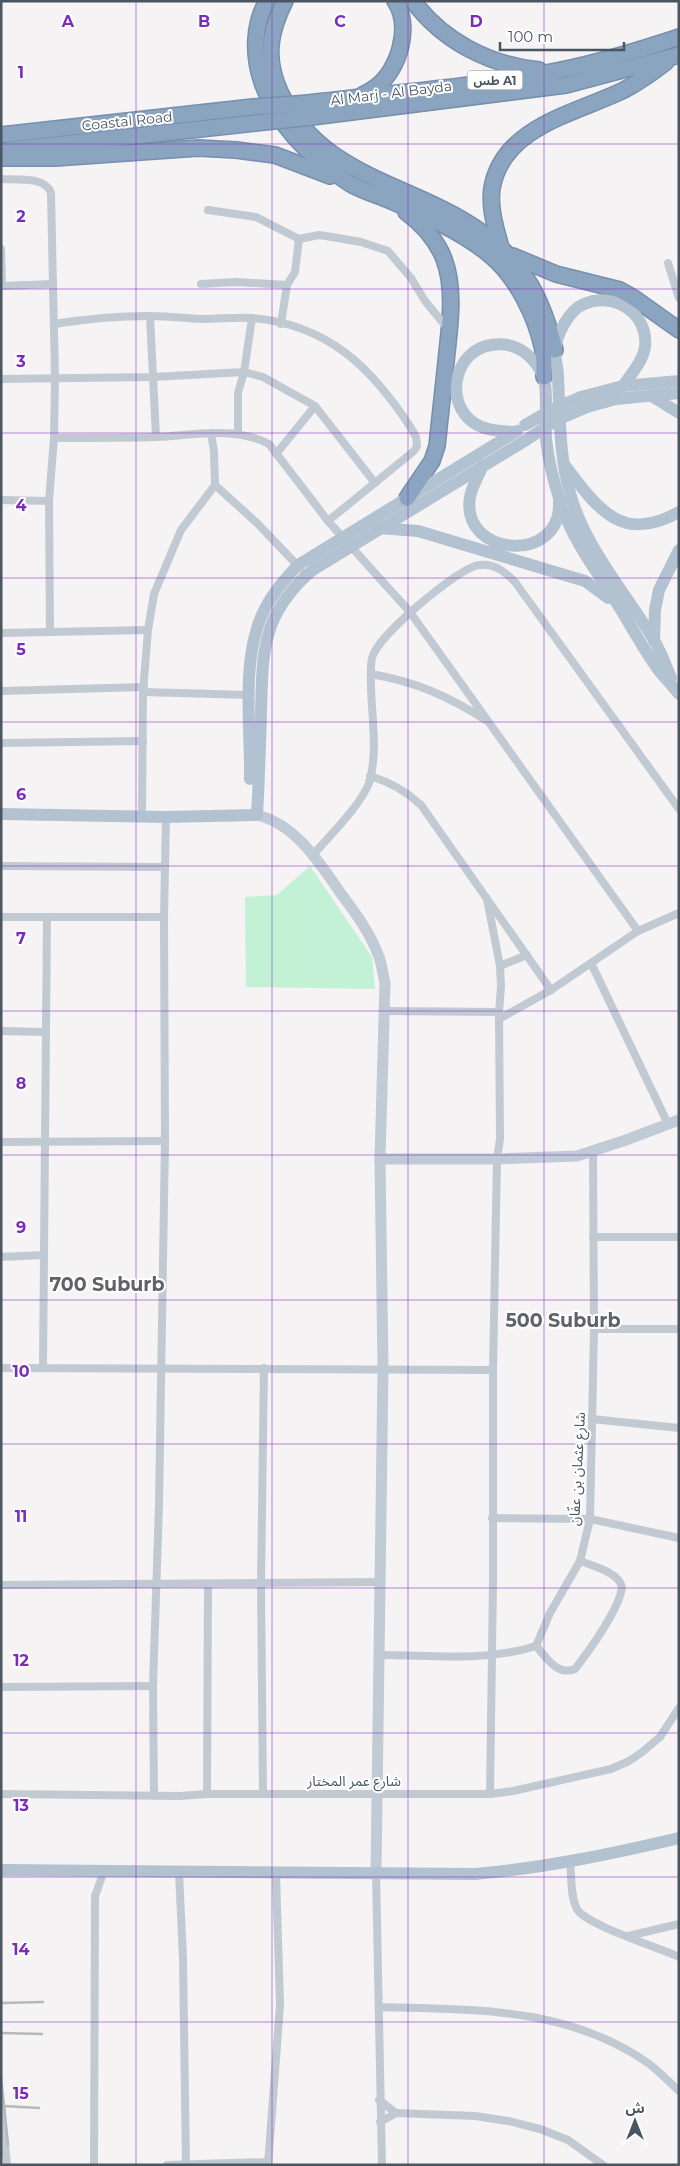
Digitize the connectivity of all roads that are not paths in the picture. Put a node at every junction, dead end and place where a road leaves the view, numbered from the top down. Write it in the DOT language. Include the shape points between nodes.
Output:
graph roads {
  1 [pos="267,1"];
  2 [pos="285,1"];
  3 [pos="396,1"];
  4 [pos="413,1"];
  5 [pos="679,37"];
  6 [pos="676,56"];
  7 [pos="560,70"];
  8 [pos="359,97"];
  9 [pos="310,110"];
  10 [pos="1,135"];
  11 [pos="1,151"];
  12 [pos="1,158"];
  13 [pos="1,178"];
  14 [pos="351,184"];
  15 [pos="393,202"];
  16 [pos="208,210"];
  17 [pos="299,239"];
  18 [pos="1,249"];
  19 [pos="503,251"];
  20 [pos="668,263"];
  21 [pos="53,284"];
  22 [pos="201,284"];
  23 [pos="287,285"];
  24 [pos="2,286"];
  25 [pos="679,298"];
  26 [pos="150,316"];
  27 [pos="252,318"];
  28 [pos="54,324"];
  29 [pos="281,324"];
  30 [pos="449,330"];
  31 [pos="679,330"];
  32 [pos="555,350"];
  33 [pos="244,372"];
  34 [pos="153,376"];
  35 [pos="55,377"];
  36 [pos="544,377"];
  37 [pos="1,379"];
  38 [pos="679,381"];
  39 [pos="623,386"];
  40 [pos="679,393"];
  41 [pos="650,395"];
  42 [pos="584,402"];
  43 [pos="315,406"];
  44 [pos="679,413"];
  45 [pos="520,429"];
  46 [pos="211,433"];
  47 [pos="238,434"];
  48 [pos="156,437"];
  49 [pos="54,438"];
  50 [pos="276,454"];
  51 [pos="564,464"];
  52 [pos="483,465"];
  53 [pos="375,483"];
  54 [pos="215,485"];
  55 [pos="407,498"];
  56 [pos="559,499"];
  57 [pos="1,500"];
  58 [pos="49,502"];
  59 [pos="679,512"];
  60 [pos="328,521"];
  61 [pos="379,528"];
  62 [pos="347,541"];
  63 [pos="679,550"];
  64 [pos="301,571"];
  65 [pos="410,612"];
  66 [pos="625,615"];
  67 [pos="148,630"];
  68 [pos="50,631"];
  69 [pos="1,633"];
  70 [pos="654,641"];
  71 [pos="371,674"];
  72 [pos="143,689"];
  73 [pos="1,691"];
  74 [pos="678,693"];
  75 [pos="250,695"];
  76 [pos="489,722"];
  77 [pos="143,741"];
  78 [pos="1,743"];
  79 [pos="370,776"];
  80 [pos="679,810"];
  81 [pos="1,814"];
  82 [pos="142,815"];
  83 [pos="254,815"];
  84 [pos="166,817"];
  85 [pos="313,855"];
  86 [pos="1,866"];
  87 [pos="165,867"];
  88 [pos="487,898"];
  89 [pos="679,913"];
  90 [pos="47,917"];
  91 [pos="164,917"];
  92 [pos="1,918"];
  93 [pos="638,931"];
  94 [pos="527,955"];
  95 [pos="591,963"];
  96 [pos="500,966"];
  97 [pos="551,990"];
  98 [pos="384,1010"];
  99 [pos="499,1016"];
  100 [pos="1,1031"];
  101 [pos="45,1032"];
  102 [pos="674,1122"];
  103 [pos="165,1141"];
  104 [pos="1,1142"];
  105 [pos="44,1142"];
  106 [pos="593,1152"];
  107 [pos="380,1159"];
  108 [pos="498,1159"];
  109 [pos="679,1236"];
  110 [pos="593,1237"];
  111 [pos="44,1255"];
  112 [pos="1,1256"];
  113 [pos="594,1329"];
  114 [pos="679,1329"];
  115 [pos="1,1368"];
  116 [pos="43,1368"];
  117 [pos="264,1368"];
  118 [pos="161,1369"];
  119 [pos="383,1369"];
  120 [pos="493,1370"];
  121 [pos="592,1419"];
  122 [pos="679,1428"];
  123 [pos="492,1518"];
  124 [pos="590,1519"];
  125 [pos="679,1538"];
  126 [pos="580,1561"];
  127 [pos="380,1582"];
  128 [pos="155,1584"];
  129 [pos="208,1584"];
  130 [pos="261,1584"];
  131 [pos="1,1585"];
  132 [pos="536,1646"];
  133 [pos="379,1655"];
  134 [pos="490,1656"];
  135 [pos="153,1686"];
  136 [pos="1,1688"];
  137 [pos="679,1708"];
  138 [pos="1,1794"];
  139 [pos="207,1794"];
  140 [pos="263,1794"];
  141 [pos="377,1794"];
  142 [pos="490,1794"];
  143 [pos="154,1795"];
  144 [pos="679,1838"];
  145 [pos="570,1862"];
  146 [pos="1,1870"];
  147 [pos="104,1871"];
  148 [pos="179,1872"];
  149 [pos="376,1872"];
  150 [pos="276,1873"];
  151 [pos="679,1924"];
  152 [pos="628,1936"];
  153 [pos="679,1957"];
  154 [pos="379,2006"];
  155 [pos="679,2091"];
  156 [pos="380,2100"];
  157 [pos="1,2103"];
  158 [pos="396,2113"];
  159 [pos="380,2122"];
  160 [pos="268,2163"];
  161 [pos="186,2164"];
  162 [pos="7,2165"];
  163 [pos="94,2165"];
  164 [pos="167,2165"];
  165 [pos="382,2165"];
  166 [pos="603,2165"];
  1 -- 14 [label="highway" via="257,27 256,52 266,94 294,137"];
  2 -- 19 [label="highway" via="272,31 271,61 277,84 300,126 343,162 462,220"];
  3 -- 8 [label="highway" via="403,30 400,53 377,87"];
  4 -- 7 [label="highway" via="436,27 457,44 484,56 537,70"];
  5 -- 7 [label="highway, Al Marj - Al Bayda / طس A1"];
  6 -- 9 [label="highway, Al Marj - Al Bayda / طس A1" via="566,85"];
  6 -- 19 [label="highway" via="643,80 543,126 513,147 496,173 492,190 494,221"];
  7 -- 8 [label="highway, Al Marj - Al Bayda / طس A1"];
  8 -- 9 [label="highway, Al Marj - Al Bayda / طس A1"];
  9 -- 10 [label="highway, Coastal Road, bridge" via="252,107"];
  9 -- 11 [label="highway, bridge" via="255,123"];
  12 -- 14 [label="highway" via="64,158 198,148 236,150 275,155"];
  13 -- 21 [label="street" via="40,182 49,188"];
  14 -- 15 [label="highway"];
  15 -- 30 [label="highway" via="426,231 445,261 450,297"];
  15 -- 36 [label="highway" via="462,235 504,270 519,291 538,331"];
  16 -- 17 [label="street" via="256,217"];
  17 -- 23 [label="street" via="295,272"];
  17 -- 30 [label="street" via="332,236 388,251"];
  18 -- 24 [label="street"];
  19 -- 31 [label="highway" via="556,274 620,290"];
  19 -- 32 [label="highway" via="522,270 535,291"];
  20 -- 25 [label="street"];
  21 -- 24 [label="street"];
  21 -- 28 [label="street"];
  22 -- 23 [label="street"];
  23 -- 29 [label="street"];
  26 -- 27 [label="street"];
  26 -- 28 [label="street" via="93,318"];
  26 -- 34 [label="street"];
  27 -- 29 [label="street"];
  27 -- 33 [label="street"];
  28 -- 35 [label="street"];
  29 -- 53 [label="street" via="304,329 337,345 370,373 411,428 417,446"];
  30 -- 55 [label="highway" via="437,446 432,462"];
  32 -- 39 [label="main road" via="568,317 584,304 608,300 623,305 643,326 645,347 640,362"];
  32 -- 51 [label="main road"];
  33 -- 34 [label="street"];
  33 -- 43 [label="street" via="263,376"];
  33 -- 47 [label="street" via="238,393"];
  34 -- 35 [label="street"];
  34 -- 48 [label="street"];
  35 -- 37 [label="street"];
  35 -- 49 [label="street"];
  36 -- 45 [label="main road" via="527,354 509,345 483,347 460,368 457,400 466,417 486,429"];
  36 -- 56 [label="main road" via="546,441"];
  38 -- 39 [label="main road"];
  39 -- 42 [label="main road"];
  40 -- 41 [label="main road"];
  41 -- 42 [label="main road"];
  41 -- 44 [label="main road"];
  42 -- 45 [label="main road, bridge" via="555,408"];
  42 -- 52 [label="main road, bridge"];
  43 -- 50 [label="street"];
  43 -- 53 [label="street"];
  45 -- 55 [label="main road"];
  46 -- 47 [label="street"];
  46 -- 48 [label="street"];
  46 -- 54 [label="street"];
  47 -- 50 [label="street" via="269,444"];
  48 -- 49 [label="street"];
  49 -- 58 [label="street"];
  50 -- 60 [label="street"];
  51 -- 59 [label="main road" via="600,509 618,521 643,525 663,521"];
  51 -- 70 [label="main road" via="579,518 610,575"];
  52 -- 56 [label="main road" via="470,497 470,513 484,535 495,543 519,547 531,545 542,538 556,520"];
  52 -- 61 [label="main road"];
  53 -- 60 [label="street"];
  54 -- 64 [label="street" via="257,523"];
  54 -- 67 [label="street" via="182,530 167,561 154,594"];
  55 -- 62 [label="main road"];
  56 -- 66 [label="main road" via="592,566"];
  57 -- 58 [label="street"];
  58 -- 68 [label="street"];
  60 -- 62 [label="street"];
  61 -- 62 [label="main road"];
  61 -- 66 [label="main road" via="418,531 585,580"];
  62 -- 64 [label="main road"];
  62 -- 65 [label="street"];
  63 -- 70 [label="main road" via="659,590"];
  64 -- 75 [label="main road" via="270,599 256,630"];
  64 -- 83 [label="main road" via="272,624 265,648"];
  65 -- 71 [label="street" via="374,649"];
  65 -- 76 [label="street"];
  65 -- 80 [label="street" via="475,566 489,565 503,570 515,582"];
  66 -- 74 [label="main road" via="657,668"];
  67 -- 68 [label="street"];
  67 -- 72 [label="street"];
  68 -- 69 [label="street"];
  70 -- 74 [label="main road"];
  71 -- 76 [label="street" via="422,686"];
  71 -- 79 [label="street" via="373,752"];
  72 -- 73 [label="street"];
  72 -- 75 [label="street"];
  72 -- 77 [label="street"];
  75 -- 83 [label="main road"];
  76 -- 93 [label="street"];
  77 -- 78 [label="street"];
  77 -- 82 [label="street"];
  79 -- 85 [label="street" via="358,802"];
  79 -- 88 [label="street" via="395,786 421,805"];
  81 -- 82 [label="main road"];
  82 -- 84 [label="main road"];
  83 -- 84 [label="main road"];
  83 -- 85 [label="street" via="270,818"];
  84 -- 87 [label="street"];
  85 -- 98 [label="street" via="370,936 380,958 385,984"];
  86 -- 87 [label="street"];
  87 -- 91 [label="street"];
  88 -- 94 [label="street"];
  88 -- 96 [label="street"];
  89 -- 93 [label="street"];
  90 -- 91 [label="street"];
  90 -- 92 [label="street"];
  90 -- 101 [label="street"];
  91 -- 103 [label="street"];
  93 -- 95 [label="street"];
  94 -- 96 [label="street"];
  94 -- 97 [label="street"];
  95 -- 97 [label="street"];
  95 -- 102 [label="street"];
  96 -- 99 [label="street"];
  97 -- 99 [label="street"];
  98 -- 99 [label="street"];
  98 -- 107 [label="street"];
  99 -- 108 [label="street"];
  100 -- 101 [label="street"];
  101 -- 105 [label="street"];
  102 -- 106 [label="street"];
  103 -- 105 [label="street"];
  103 -- 118 [label="street"];
  104 -- 105 [label="street"];
  105 -- 111 [label="street"];
  106 -- 108 [label="street"];
  106 -- 110 [label="street, شارع عثمان بن عفّان"];
  107 -- 108 [label="street"];
  107 -- 119 [label="street"];
  108 -- 120 [label="street"];
  109 -- 110 [label="street"];
  110 -- 113 [label="street, شارع عثمان بن عفّان"];
  111 -- 112 [label="street"];
  111 -- 116 [label="street"];
  113 -- 114 [label="street"];
  113 -- 121 [label="street, شارع عثمان بن عفّان"];
  115 -- 116 [label="street"];
  116 -- 118 [label="street"];
  117 -- 118 [label="street"];
  117 -- 119 [label="street"];
  117 -- 130 [label="street"];
  118 -- 128 [label="street"];
  119 -- 120 [label="street"];
  119 -- 127 [label="street"];
  120 -- 123 [label="street"];
  121 -- 122 [label="street"];
  121 -- 124 [label="street, شارع عثمان بن عفّان"];
  123 -- 124 [label="street"];
  123 -- 134 [label="street"];
  124 -- 125 [label="street"];
  124 -- 126 [label="street, شارع عثمان بن عفّان"];
  126 -- 132 [label="street, شارع عثمان بن عفّان" via="550,1613"];
  126 -- 132 [label="street" via="618,1579 622,1587 619,1600 576,1669 566,1671 550,1664"];
  127 -- 130 [label="street"];
  127 -- 133 [label="street"];
  128 -- 129 [label="street"];
  128 -- 131 [label="street"];
  128 -- 135 [label="street"];
  129 -- 130 [label="street"];
  129 -- 139 [label="street"];
  130 -- 140 [label="street"];
  132 -- 134 [label="street"];
  133 -- 134 [label="street"];
  133 -- 141 [label="street"];
  134 -- 142 [label="street"];
  135 -- 136 [label="street"];
  135 -- 143 [label="street"];
  137 -- 142 [label="street, شارع عمر المختار" via="660,1737 629,1761 611,1769 513,1792"];
  138 -- 143 [label="street, شارع عمر المختار"];
  139 -- 140 [label="street, شارع عمر المختار"];
  139 -- 143 [label="street, شارع عمر المختار"];
  140 -- 141 [label="street, شارع عمر المختار"];
  141 -- 142 [label="street, شارع عمر المختار"];
  141 -- 149 [label="street"];
  144 -- 145 [label="main road"];
  145 -- 149 [label="main road" via="475,1874"];
  145 -- 152 [label="street" via="576,1907 581,1914 592,1922"];
  146 -- 147 [label="main road"];
  147 -- 148 [label="main road"];
  147 -- 163 [label="street" via="95,1896"];
  148 -- 150 [label="main road"];
  148 -- 161 [label="street"];
  149 -- 150 [label="main road"];
  149 -- 154 [label="street"];
  150 -- 160 [label="street" via="280,2005"];
  151 -- 152 [label="street"];
  152 -- 153 [label="street"];
  154 -- 155 [label="street" via="542,2017 583,2029 616,2044 648,2064"];
  154 -- 156 [label="street"];
  156 -- 158 [label="street"];
  156 -- 159 [label="street"];
  157 -- 162 [label="street"];
  158 -- 159 [label="street"];
  158 -- 166 [label="street" via="475,2116 540,2129 568,2140"];
  159 -- 165 [label="street"];
  160 -- 161 [label="street"];
  161 -- 164 [label="street"];
}
